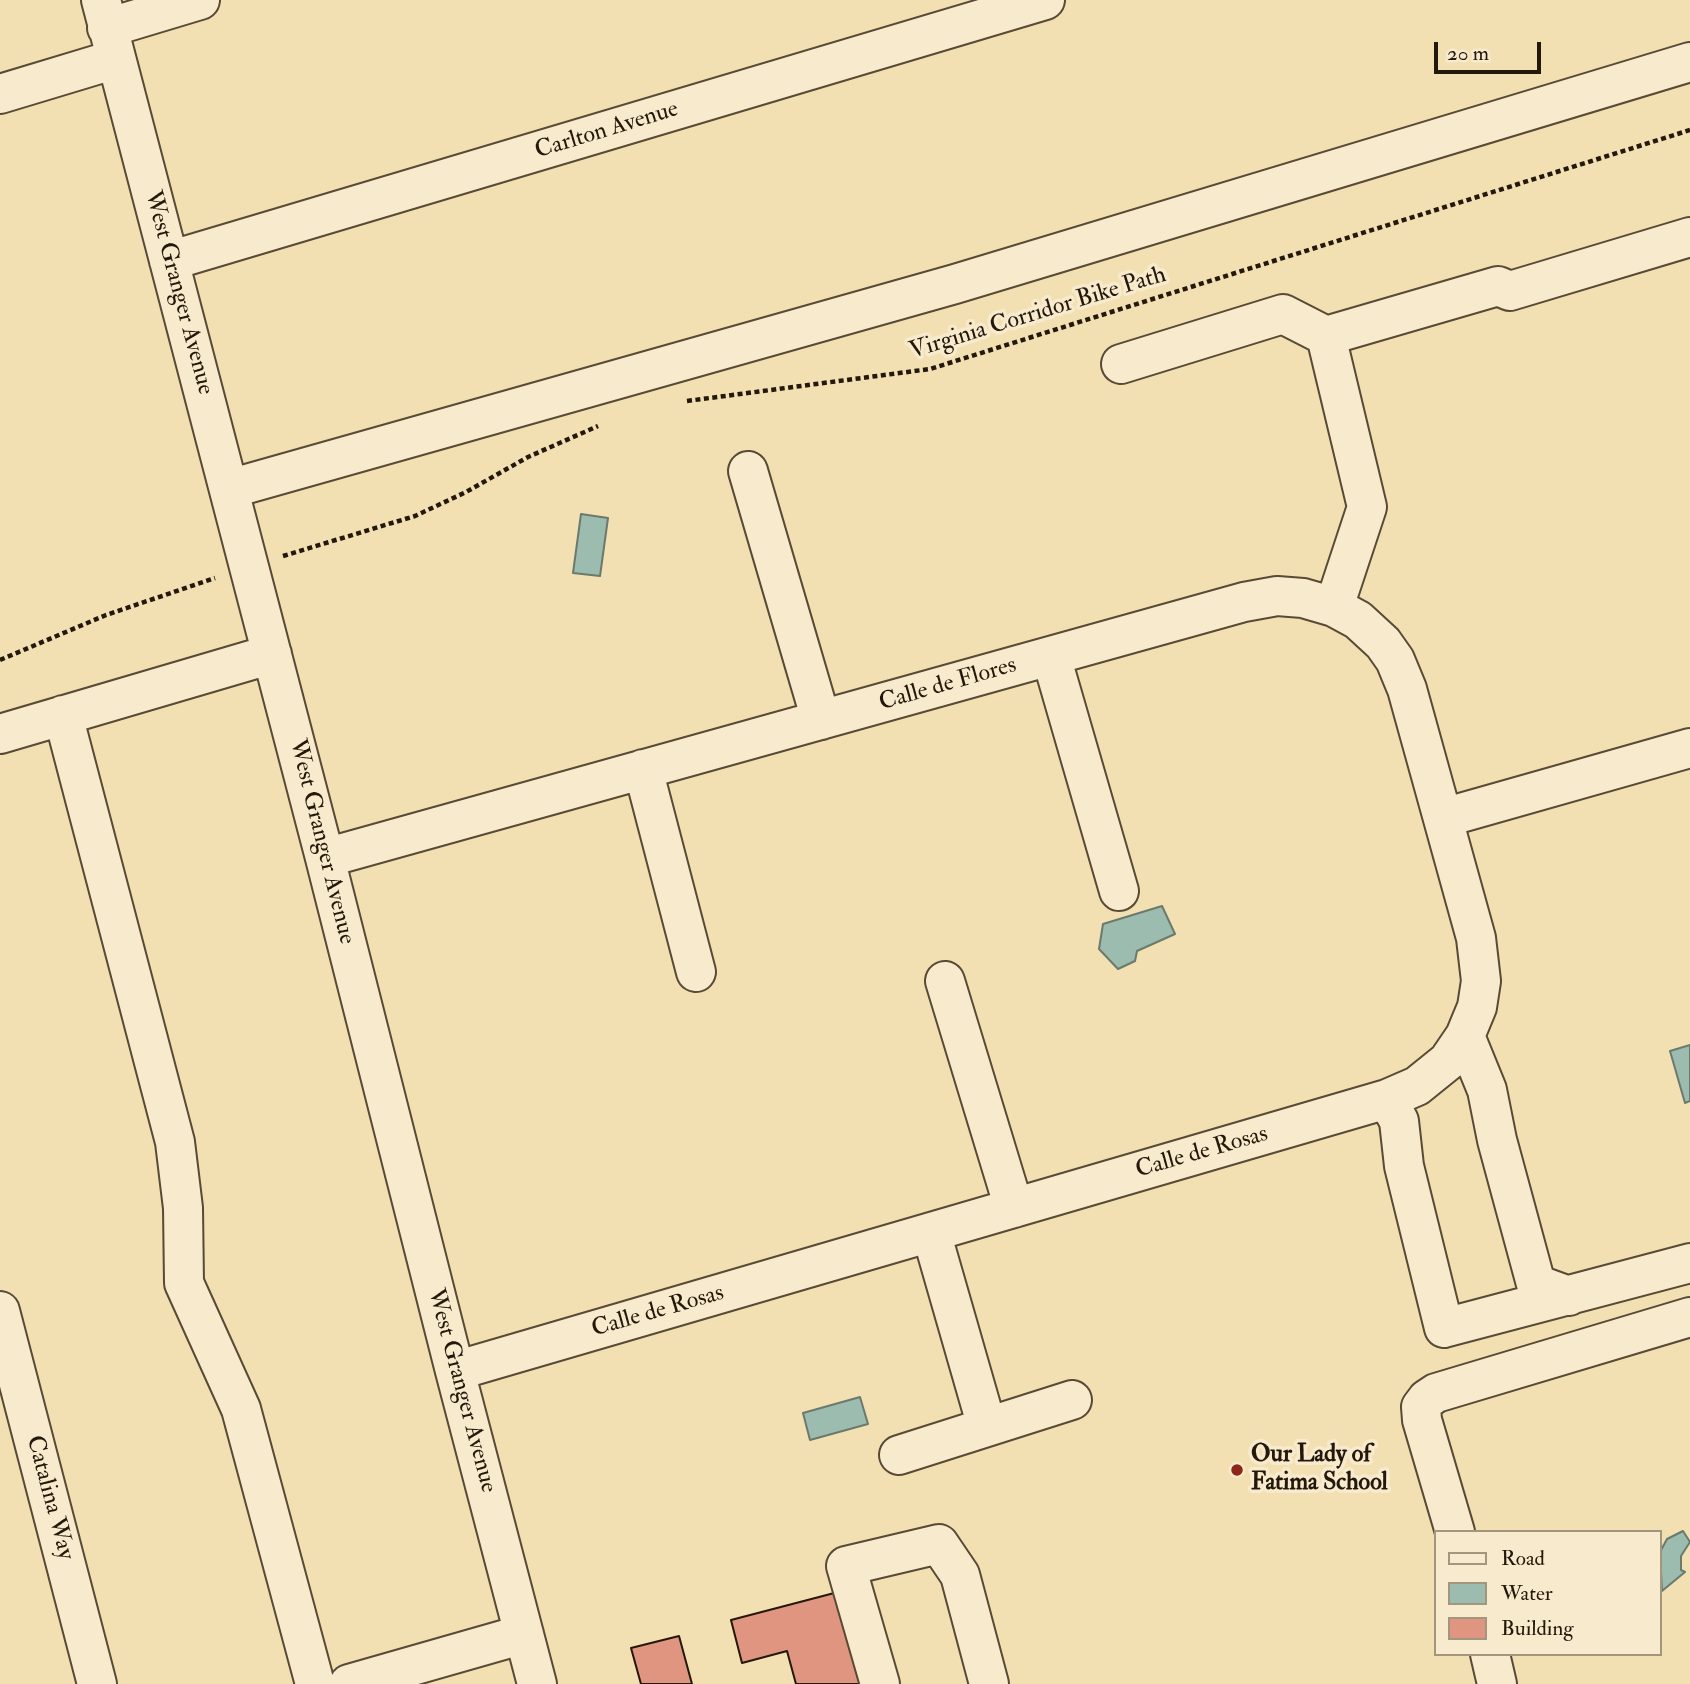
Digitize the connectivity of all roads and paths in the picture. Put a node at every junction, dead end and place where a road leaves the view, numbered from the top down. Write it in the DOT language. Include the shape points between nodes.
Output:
graph roads {
  1 [pos="200,0"];
  2 [pos="1045,0"];
  3 [pos="108,29"];
  4 [pos="1690,62"];
  5 [pos="0,94"];
  6 [pos="1687,131"];
  7 [pos="1690,237"];
  8 [pos="169,261"];
  9 [pos="1326,336"];
  10 [pos="1121,364"];
  11 [pos="679,402"];
  12 [pos="601,425"];
  13 [pos="748,471"];
  14 [pos="229,489"];
  15 [pos="279,557"];
  16 [pos="218,577"];
  17 [pos="1334,607"];
  18 [pos="272,654"];
  19 [pos="1051,656"];
  20 [pos="0,660"];
  21 [pos="64,715"];
  22 [pos="821,720"];
  23 [pos="0,734"];
  24 [pos="1690,748"];
  25 [pos="643,769"];
  26 [pos="1443,818"];
  27 [pos="325,858"];
  28 [pos="1119,891"];
  29 [pos="696,972"];
  30 [pos="945,981"];
  31 [pos="1465,1037"];
  32 [pos="1387,1099"];
  33 [pos="1014,1208"];
  34 [pos="931,1232"];
  35 [pos="1690,1263"];
  36 [pos="1569,1296"];
  37 [pos="0,1311"];
  38 [pos="1690,1317"];
  39 [pos="455,1371"];
  40 [pos="1072,1400"];
  41 [pos="987,1427"];
  42 [pos="899,1455"];
  43 [pos="1454,1530"];
  44 [pos="524,1634"];
  45 [pos="1490,1656"];
  46 [pos="97,1684"];
  47 [pos="315,1684"];
  48 [pos="349,1684"];
  49 [pos="537,1684"];
  50 [pos="880,1684"];
  51 [pos="989,1684"];
  52 [pos="1497,1684"];
  1 -- 3 [label="street"];
  2 -- 8 [label="street, Carlton Avenue"];
  3 -- 5 [label="street"];
  3 -- 8 [label="street, West Granger Avenue"];
  4 -- 14 [label="street" via="956,284"];
  6 -- 11 [label="path, Virginia Corridor Bike Path" via="930,369"];
  7 -- 9 [label="street" via="1510,291 1498,286"];
  8 -- 14 [label="street, West Granger Avenue"];
  9 -- 10 [label="street" via="1283,314"];
  9 -- 17 [label="street" via="1367,506"];
  12 -- 15 [label="path" via="415,516"];
  13 -- 22 [label="street"];
  14 -- 18 [label="street, West Granger Avenue"];
  16 -- 20 [label="path" via="106,615"];
  17 -- 19 [label="street, Calle de Flores" via="1277,596"];
  17 -- 26 [label="street, Calle de Flores" via="1358,620 1395,660 1408,689"];
  18 -- 21 [label="street"];
  18 -- 27 [label="street, West Granger Avenue"];
  19 -- 22 [label="street, Calle de Flores"];
  19 -- 28 [label="street"];
  21 -- 23 [label="street"];
  21 -- 47 [label="street" via="175,1142 184,1208 184,1283 241,1409"];
  22 -- 25 [label="street, Calle de Flores"];
  24 -- 26 [label="street"];
  25 -- 27 [label="street, Calle de Flores"];
  25 -- 29 [label="street"];
  26 -- 31 [label="street, Calle de Rosas" via="1481,965 1477,1007"];
  27 -- 39 [label="street, West Granger Avenue"];
  30 -- 33 [label="street"];
  31 -- 32 [label="street, Calle de Rosas" via="1448,1061 1417,1086"];
  31 -- 36 [label="street" via="1487,1090 1536,1284"];
  32 -- 33 [label="street, Calle de Rosas"];
  32 -- 36 [label="street" via="1399,1121 1404,1166 1444,1328"];
  33 -- 34 [label="street, Calle de Rosas"];
  34 -- 39 [label="street, Calle de Rosas"];
  34 -- 41 [label="street"];
  35 -- 36 [label="street"];
  37 -- 46 [label="street, Catalina Way"];
  38 -- 43 [label="street" via="1427,1399 1421,1408 1422,1420"];
  39 -- 44 [label="street, West Granger Avenue"];
  40 -- 41 [label="street"];
  41 -- 42 [label="street"];
  44 -- 48 [label="street"];
  44 -- 49 [label="street, West Granger Avenue"];
  45 -- 52 [label="street"];
  50 -- 51 [label="street" via="846,1566 939,1544 960,1575"];
}
